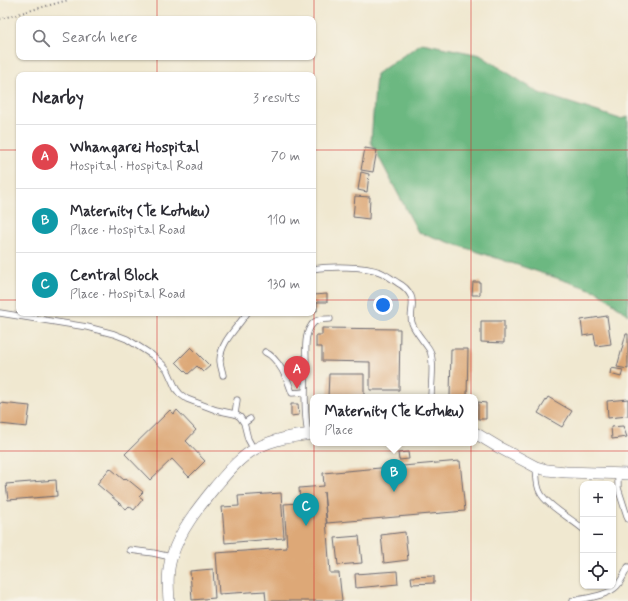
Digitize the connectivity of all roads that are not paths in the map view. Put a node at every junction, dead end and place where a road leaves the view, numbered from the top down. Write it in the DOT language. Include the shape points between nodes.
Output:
graph roads {
  1 [pos="316,268"];
  2 [pos="0,313"];
  3 [pos="16,316"];
  4 [pos="19,316"];
  5 [pos="245,316"];
  6 [pos="330,319"];
  7 [pos="265,352"];
  8 [pos="223,376"];
  9 [pos="305,392"];
  10 [pos="431,394"];
  11 [pos="237,400"];
  12 [pos="235,414"];
  13 [pos="250,419"];
  14 [pos="244,422"];
  15 [pos="310,432"];
  16 [pos="310,434"];
  17 [pos="478,436"];
  18 [pos="254,450"];
  19 [pos="536,467"];
  20 [pos="623,474"];
  21 [pos="628,519"];
  22 [pos="580,527"];
  23 [pos="130,550"];
  24 [pos="171,557"];
  25 [pos="628,567"];
  26 [pos="169,601"];
  27 [pos="573,601"];
  1 -- 10 [label="lane" via="379,271 406,288 412,297 412,322 430,350 432,358"];
  2 -- 3 [label="lane"];
  4 -- 12 [label="lane" via="87,327 127,339 152,355 167,369 176,389 183,397 216,410"];
  5 -- 8 [label="lane" via="228,337 223,349 220,358"];
  6 -- 9 [label="lane" via="314,322 310,327"];
  7 -- 9 [label="lane" via="273,356 287,378 292,393"];
  9 -- 15 [label="lane" via="306,422"];
  11 -- 12 [label="lane"];
  12 -- 14 [label="lane"];
  13 -- 14 [label="lane"];
  14 -- 18 [label="lane"];
  16 -- 18 [label="street" via="275,440"];
  17 -- 19 [label="street"];
  18 -- 24 [label="street" via="234,465 207,497 184,528"];
  19 -- 20 [label="street" via="566,472"];
  19 -- 22 [label="lane" via="538,488 544,499"];
  20 -- 21 [label="lane" via="618,488"];
  23 -- 24 [label="lane"];
  24 -- 26 [label="street"];
  25 -- 27 [label="lane" via="617,586 610,592"];
}
